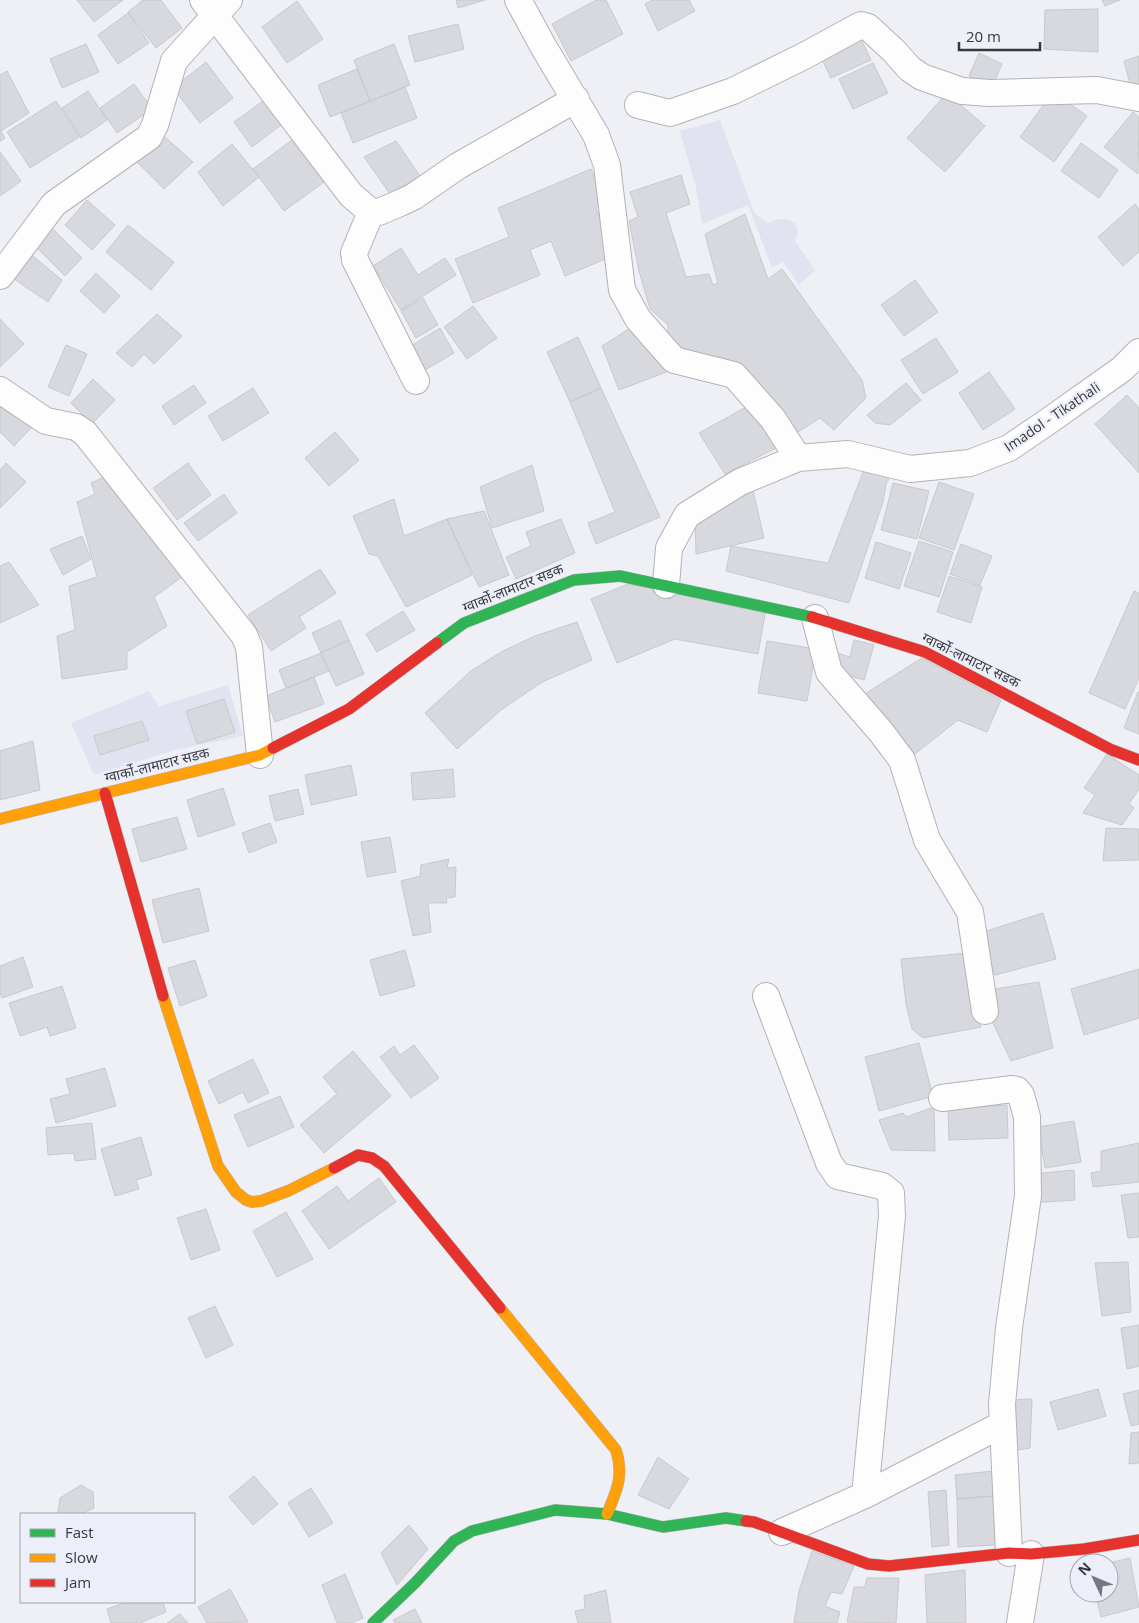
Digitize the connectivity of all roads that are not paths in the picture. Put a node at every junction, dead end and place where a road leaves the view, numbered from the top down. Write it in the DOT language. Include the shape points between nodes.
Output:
graph roads {
  1 [pos="518,0"];
  2 [pos="215,6"];
  3 [pos="1139,98"];
  4 [pos="576,99"];
  5 [pos="638,105"];
  6 [pos="371,212"];
  7 [pos="0,276"];
  8 [pos="1139,352"];
  9 [pos="416,381"];
  10 [pos="0,390"];
  11 [pos="798,458"];
  12 [pos="666,585"];
  13 [pos="815,618"];
  14 [pos="260,755"];
  15 [pos="1139,760"];
  16 [pos="104,793"];
  17 [pos="0,819"];
  18 [pos="766,996"];
  19 [pos="986,1011"];
  20 [pos="942,1098"];
  21 [pos="1003,1424"];
  22 [pos="865,1495"];
  23 [pos="607,1514"];
  24 [pos="782,1532"];
  25 [pos="1139,1540"];
  26 [pos="1020,1554"];
  27 [pos="373,1623"];
  28 [pos="1020,1623"];
  1 -- 4 [label="street"];
  2 -- 6 [label="street" via="351,195"];
  2 -- 7 [label="street" via="174,61 149,137 54,204"];
  3 -- 5 [label="street" via="1098,90 990,94 962,91 922,77 868,27 861,25 733,91 670,113"];
  4 -- 6 [label="street" via="458,166 413,197 379,212"];
  4 -- 11 [label="street" via="596,135 607,165 622,290 638,319 674,360 734,375 773,419"];
  6 -- 9 [label="street" via="354,253 355,260"];
  8 -- 11 [label="street, Imadol - Tikathali" via="1122,369 1009,448 970,463 910,469 848,454"];
  10 -- 14 [label="street" via="46,420 76,427 84,433 244,635 249,647"];
  11 -- 12 [label="street, Imadol - Tikathali" via="740,482 687,514 669,548"];
  12 -- 13 [label="street, ग्वार्को-लामाटार सडक"];
  12 -- 14 [label="street, ग्वार्को-लामाटार सडक" via="620,576 574,580 464,623 349,710"];
  13 -- 15 [label="street, ग्वार्को-लामाटार सडक" via="925,652 1112,750"];
  13 -- 19 [label="street" via="829,672 902,760 928,840 970,912"];
  14 -- 16 [label="street, ग्वार्को-लामाटार सडक"];
  16 -- 17 [label="street, ग्वार्को-लामाटार सडक"];
  16 -- 23 [label="street" via="163,995 218,1166 230,1186 241,1197 253,1202 270,1199 358,1155 368,1156 384,1166 616,1450 621,1463 621,1479"];
  18 -- 22 [label="street" via="829,1163 838,1176 882,1186 891,1193 892,1216"];
  20 -- 21 [label="street" via="1017,1090 1027,1117 1028,1196 1009,1328"];
  21 -- 22 [label="street"];
  21 -- 26 [label="street"];
  22 -- 24 [label="street"];
  23 -- 24 [label="street" via="663,1527 726,1518 754,1522"];
  23 -- 27 [label="street" via="555,1510 472,1531 454,1541"];
  24 -- 26 [label="street" via="868,1564 889,1566"];
  25 -- 26 [label="street" via="1084,1549"];
  26 -- 28 [label="street"];
}
